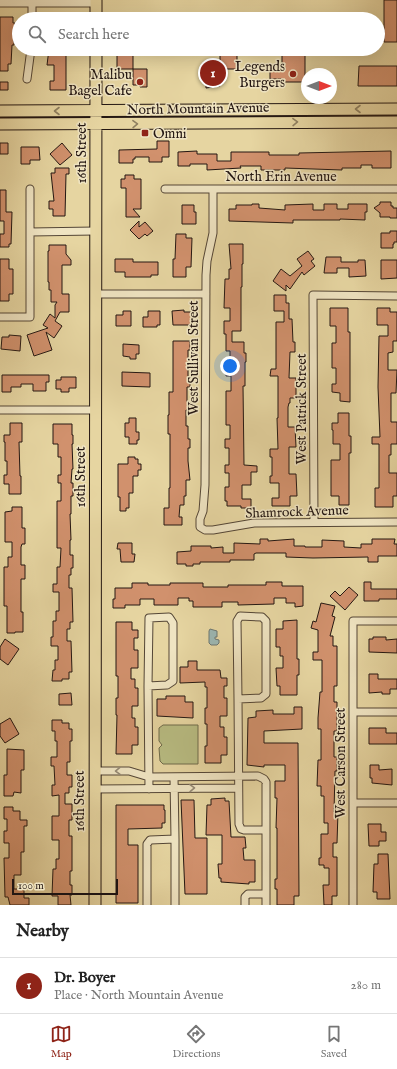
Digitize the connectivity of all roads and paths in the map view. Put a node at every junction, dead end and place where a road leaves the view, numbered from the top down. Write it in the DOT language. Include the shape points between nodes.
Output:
graph roads {
  1 [pos="96,2"];
  2 [pos="0,3"];
  3 [pos="32,3"];
  4 [pos="32,12"];
  5 [pos="31,56"];
  6 [pos="96,56"];
  7 [pos="27,79"];
  8 [pos="318,109"];
  9 [pos="397,109"];
  10 [pos="0,111"];
  11 [pos="96,111"];
  12 [pos="318,122"];
  13 [pos="397,122"];
  14 [pos="0,124"];
  15 [pos="96,124"];
  16 [pos="30,189"];
  17 [pos="164,189"];
  18 [pos="213,189"];
  19 [pos="397,189"];
  20 [pos="30,232"];
  21 [pos="95,232"];
  22 [pos="95,294"];
  23 [pos="206,294"];
  24 [pos="397,296"];
  25 [pos="0,317"];
  26 [pos="0,410"];
  27 [pos="95,410"];
  28 [pos="314,522"];
  29 [pos="397,522"];
  30 [pos="200,527"];
  31 [pos="397,621"];
  32 [pos="148,686"];
  33 [pos="238,699"];
  34 [pos="353,712"];
  35 [pos="397,712"];
  36 [pos="94,771"];
  37 [pos="149,777"];
  38 [pos="174,777"];
  39 [pos="238,777"];
  40 [pos="238,788"];
  41 [pos="94,789"];
  42 [pos="149,789"];
  43 [pos="174,789"];
  44 [pos="353,803"];
  45 [pos="397,803"];
  46 [pos="266,830"];
  47 [pos="175,839"];
  48 [pos="266,894"];
  49 [pos="94,905"];
  50 [pos="147,905"];
  51 [pos="175,905"];
  52 [pos="245,905"];
  53 [pos="266,905"];
  54 [pos="353,905"];
  1 -- 3 [label="street"];
  2 -- 3 [label="street"];
  3 -- 4 [label="street"];
  5 -- 7 [label="street"];
  6 -- 11 [label="main road, 16th Street"];
  9 -- 8 [label="main road, North Mountain Avenue, one-way"];
  8 -- 11 [label="main road, North Mountain Avenue"];
  8 -- 12 [label="main road"];
  11 -- 10 [label="main road, North Mountain Avenue, one-way"];
  11 -- 15 [label="main road, 16th Street"];
  12 -- 13 [label="main road, North Mountain Avenue"];
  15 -- 12 [label="main road, North Mountain Avenue, one-way"];
  14 -- 15 [label="main road, North Mountain Avenue"];
  15 -- 21 [label="main road, 16th Street"];
  16 -- 20 [label="street"];
  17 -- 18 [label="street, North Erin Avenue"];
  18 -- 19 [label="street, North Erin Avenue"];
  18 -- 23 [label="street, West Sullivan Street" via="213,233 207,261"];
  20 -- 21 [label="street"];
  20 -- 25 [label="street" via="30,317"];
  21 -- 22 [label="main road, 16th Street"];
  22 -- 23 [label="street"];
  22 -- 27 [label="main road, 16th Street"];
  23 -- 30 [label="street, West Sullivan Street" via="205,485"];
  24 -- 28 [label="street, West Patrick Street" via="313,295"];
  26 -- 27 [label="street"];
  27 -- 36 [label="main road, 16th Street"];
  28 -- 29 [label="street, Shamrock Avenue"];
  28 -- 30 [label="street, Shamrock Avenue" via="254,523 213,530"];
  31 -- 34 [label="street, West Carson Street" via="353,621"];
  32 -- 32 [label="street" via="149,618 169,617 173,622 173,681 167,685"];
  32 -- 37 [label="street"];
  33 -- 33 [label="street" via="238,621 240,616 262,617 266,621 266,694 262,698"];
  33 -- 39 [label="street"];
  34 -- 35 [label="street"];
  34 -- 44 [label="street, West Carson Street"];
  37 -- 36 [label="street, one-way" via="129,771"];
  36 -- 41 [label="main road, 16th Street"];
  37 -- 38 [label="street"];
  37 -- 42 [label="street"];
  38 -- 39 [label="street"];
  38 -- 43 [label="street"];
  39 -- 40 [label="street"];
  39 -- 46 [label="street" via="258,776 266,782"];
  43 -- 40 [label="street, one-way"];
  40 -- 46 [label="street" via="241,829"];
  41 -- 42 [label="street"];
  41 -- 49 [label="main road, 16th Street"];
  42 -- 43 [label="street"];
  43 -- 47 [label="street"];
  44 -- 45 [label="street"];
  44 -- 54 [label="street, West Carson Street"];
  46 -- 48 [label="street"];
  47 -- 50 [label="street" via="155,838 147,844"];
  47 -- 51 [label="street"];
  48 -- 52 [label="street" via="248,894 245,897"];
  48 -- 53 [label="street"];
}
